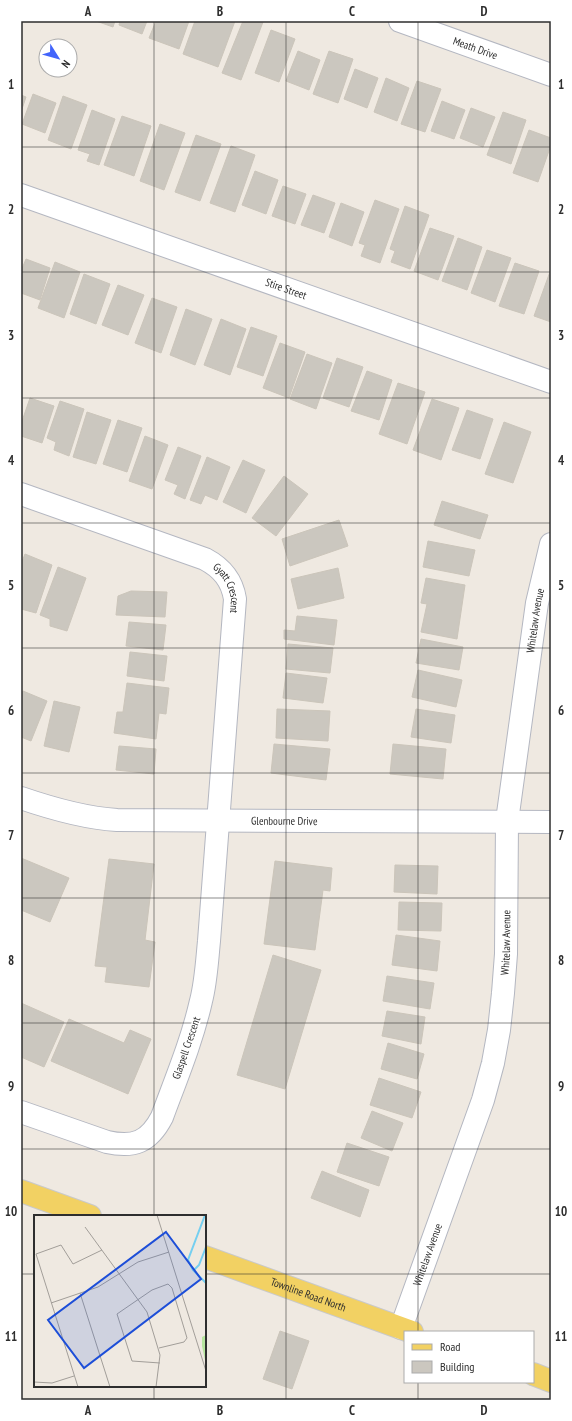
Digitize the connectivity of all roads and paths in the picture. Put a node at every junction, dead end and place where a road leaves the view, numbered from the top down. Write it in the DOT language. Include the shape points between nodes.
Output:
graph roads {
  1 [pos="400,21"];
  2 [pos="551,75"];
  3 [pos="21,195"];
  4 [pos="551,382"];
  5 [pos="21,494"];
  6 [pos="551,544"];
  7 [pos="21,798"];
  8 [pos="218,820"];
  9 [pos="507,821"];
  10 [pos="551,822"];
  11 [pos="21,1112"];
  12 [pos="21,1191"];
  13 [pos="87,1215"];
  14 [pos="206,1257"];
  15 [pos="407,1330"];
  16 [pos="534,1374"];
  17 [pos="551,1381"];
  1 -- 2 [label="street, Meath Drive"];
  3 -- 4 [label="street, Stire Street"];
  5 -- 8 [label="street, Gyatt Crescent" via="205,559 221,570 230,581 235,599"];
  6 -- 9 [label="street, Whitelaw Avenue" via="536,603"];
  7 -- 8 [label="street, Glenbourne Drive" via="61,811 99,819"];
  8 -- 9 [label="street, Glenbourne Drive"];
  8 -- 11 [label="street, Glaspell Crescent" via="206,978 192,1031 157,1127 140,1142 118,1144"];
  9 -- 10 [label="street, Glenbourne Drive"];
  9 -- 15 [label="street, Whitelaw Avenue" via="506,954 499,1030 493,1063"];
  12 -- 13 [label="main road"];
  14 -- 15 [label="main road, Townline Road North"];
  16 -- 17 [label="main road"];
}
